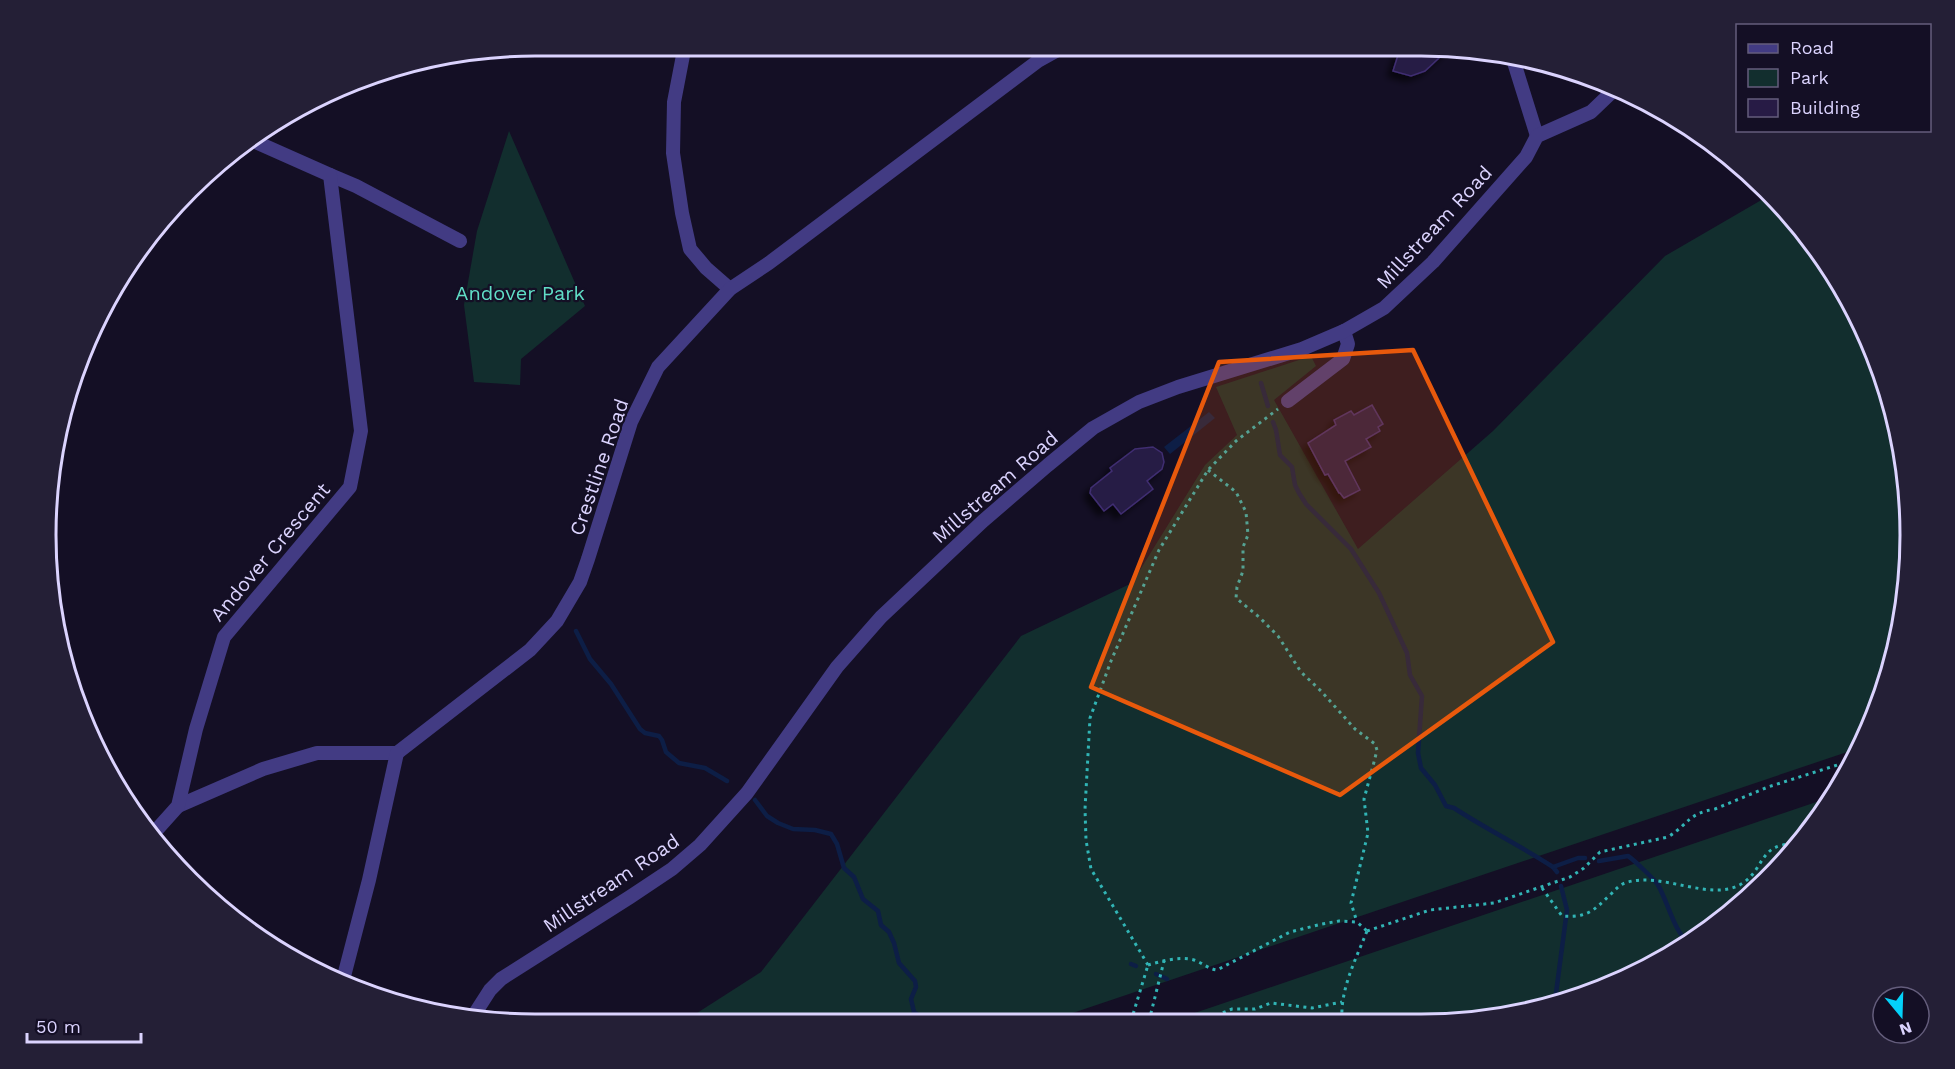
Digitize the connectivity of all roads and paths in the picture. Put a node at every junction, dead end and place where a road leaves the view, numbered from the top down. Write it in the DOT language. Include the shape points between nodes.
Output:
graph roads {
  1 [pos="683,56"];
  2 [pos="1047,56"];
  3 [pos="1515,65"];
  4 [pos="1609,95"];
  5 [pos="1537,136"];
  6 [pos="257,144"];
  7 [pos="330,175"];
  8 [pos="460,241"];
  9 [pos="730,290"];
  10 [pos="1344,331"];
  11 [pos="1288,401"];
  12 [pos="1208,470"];
  13 [pos="397,753"];
  14 [pos="1840,764"];
  15 [pos="178,806"];
  16 [pos="157,830"];
  17 [pos="1786,844"];
  18 [pos="1541,888"];
  19 [pos="1357,922"];
  20 [pos="1367,930"];
  21 [pos="1164,961"];
  22 [pos="1148,965"];
  23 [pos="345,974"];
  24 [pos="1342,1002"];
  25 [pos="477,1010"];
  26 [pos="1133,1014"];
  27 [pos="1151,1014"];
  28 [pos="1220,1014"];
  29 [pos="1342,1014"];
  1 -- 9 [label="street" via="674,102 673,153 682,213 690,249"];
  2 -- 9 [label="street, Crestline Road"];
  3 -- 5 [label="street"];
  4 -- 5 [label="street" via="1592,112"];
  5 -- 10 [label="street, Millstream Road" via="1526,157 1433,262 1384,308"];
  6 -- 7 [label="street"];
  7 -- 8 [label="street"];
  7 -- 15 [label="street, Andover Crescent" via="361,431 350,487 224,638"];
  9 -- 13 [label="street, Crestline Road" via="658,367 631,422 586,567 557,621 530,650"];
  10 -- 11 [label="street" via="1348,344 1343,359"];
  10 -- 25 [label="street, Millstream Road" via="1271,360 1139,402 1093,428 982,521 881,616 817,692 747,793 700,845 672,869 501,979"];
  11 -- 12 [label="path" via="1236,441"];
  12 -- 19 [label="path" via="1236,492 1246,512 1248,535 1236,598 1278,636 1301,672 1377,750 1364,799 1368,833 1364,859 1351,903"];
  12 -- 22 [label="path" via="1159,550 1090,718 1085,809 1091,869"];
  13 -- 15 [label="street" via="317,753 263,769"];
  13 -- 23 [label="street"];
  14 -- 18 [label="path" via="1692,815 1668,837 1600,852 1578,872"];
  15 -- 16 [label="street, Andover Crescent"];
  17 -- 18 [label="path" via="1771,849 1754,873 1732,889 1695,888 1661,881 1622,884 1594,911 1573,917 1563,916"];
  18 -- 20 [label="path" via="1494,903 1430,910"];
  19 -- 20 [label="path"];
  19 -- 21 [label="path" via="1339,921 1290,932 1217,970 1194,960"];
  20 -- 24 [label="path"];
  21 -- 22 [label="path"];
  21 -- 27 [label="path"];
  22 -- 26 [label="path"];
  24 -- 28 [label="path" via="1312,1008 1271,1003"];
  24 -- 29 [label="path"];
}
